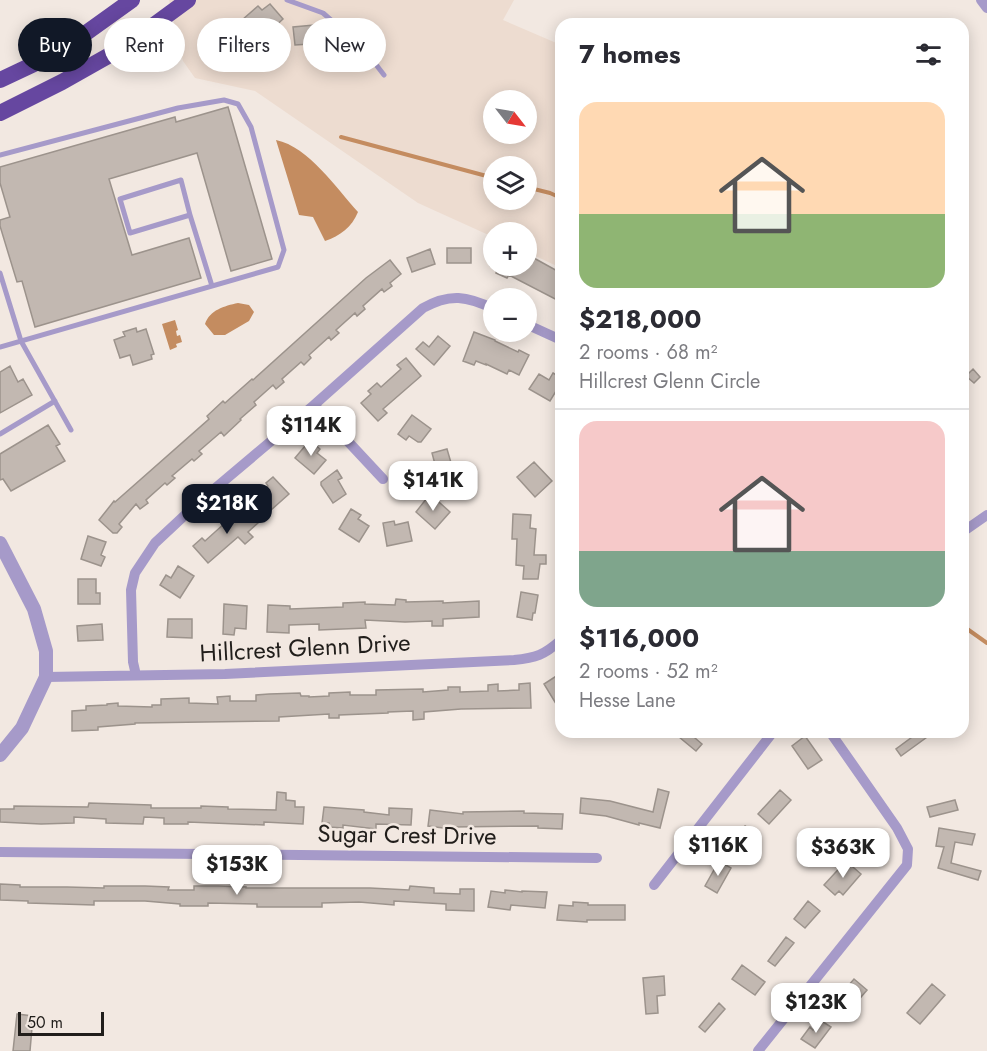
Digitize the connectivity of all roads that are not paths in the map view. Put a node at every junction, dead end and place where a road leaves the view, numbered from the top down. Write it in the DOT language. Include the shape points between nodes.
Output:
graph roads {
  1 [pos="132,0"];
  2 [pos="188,0"];
  3 [pos="287,0"];
  4 [pos="981,0"];
  5 [pos="987,8"];
  6 [pos="384,75"];
  7 [pos="0,80"];
  8 [pos="0,113"];
  9 [pos="0,155"];
  10 [pos="190,215"];
  11 [pos="0,273"];
  12 [pos="212,286"];
  13 [pos="483,304"];
  14 [pos="537,329"];
  15 [pos="555,337"];
  16 [pos="21,341"];
  17 [pos="0,346"];
  18 [pos="55,401"];
  19 [pos="314,405"];
  20 [pos="71,430"];
  21 [pos="0,434"];
  22 [pos="383,478"];
  23 [pos="987,516"];
  24 [pos="969,528"];
  25 [pos="0,543"];
  26 [pos="555,645"];
  27 [pos="136,675"];
  28 [pos="46,677"];
  29 [pos="768,738"];
  30 [pos="834,738"];
  31 [pos="0,755"];
  32 [pos="0,852"];
  33 [pos="597,858"];
  34 [pos="654,885"];
  35 [pos="758,1051"];
  1 -- 7 [label="highway" via="87,33"];
  2 -- 8 [label="highway" via="124,47"];
  3 -- 6 [label="lane" via="323,13 364,49"];
  4 -- 5 [label="street"];
  9 -- 12 [label="lane" via="178,108 224,100 238,104 251,127 284,250 278,267"];
  10 -- 10 [label="lane" via="182,180 120,199 130,233"];
  10 -- 12 [label="lane"];
  11 -- 16 [label="lane"];
  12 -- 16 [label="lane"];
  13 -- 19 [label="street" via="458,298 431,303"];
  14 -- 15 [label="street"];
  16 -- 17 [label="lane"];
  16 -- 18 [label="lane"];
  18 -- 20 [label="lane"];
  18 -- 21 [label="lane"];
  19 -- 22 [label="street"];
  19 -- 27 [label="street" via="200,501 150,550 135,573 131,590"];
  23 -- 24 [label="street"];
  25 -- 28 [label="street" via="34,609 46,651"];
  26 -- 27 [label="street, Hillcrest Glenn Drive" via="531,658 514,660"];
  27 -- 28 [label="street, Hillcrest Glenn Drive"];
  28 -- 31 [label="street" via="22,728"];
  29 -- 34 [label="street"];
  30 -- 35 [label="street" via="897,828 908,849 907,865"];
  32 -- 33 [label="street, Sugar Crest Drive"];
}
